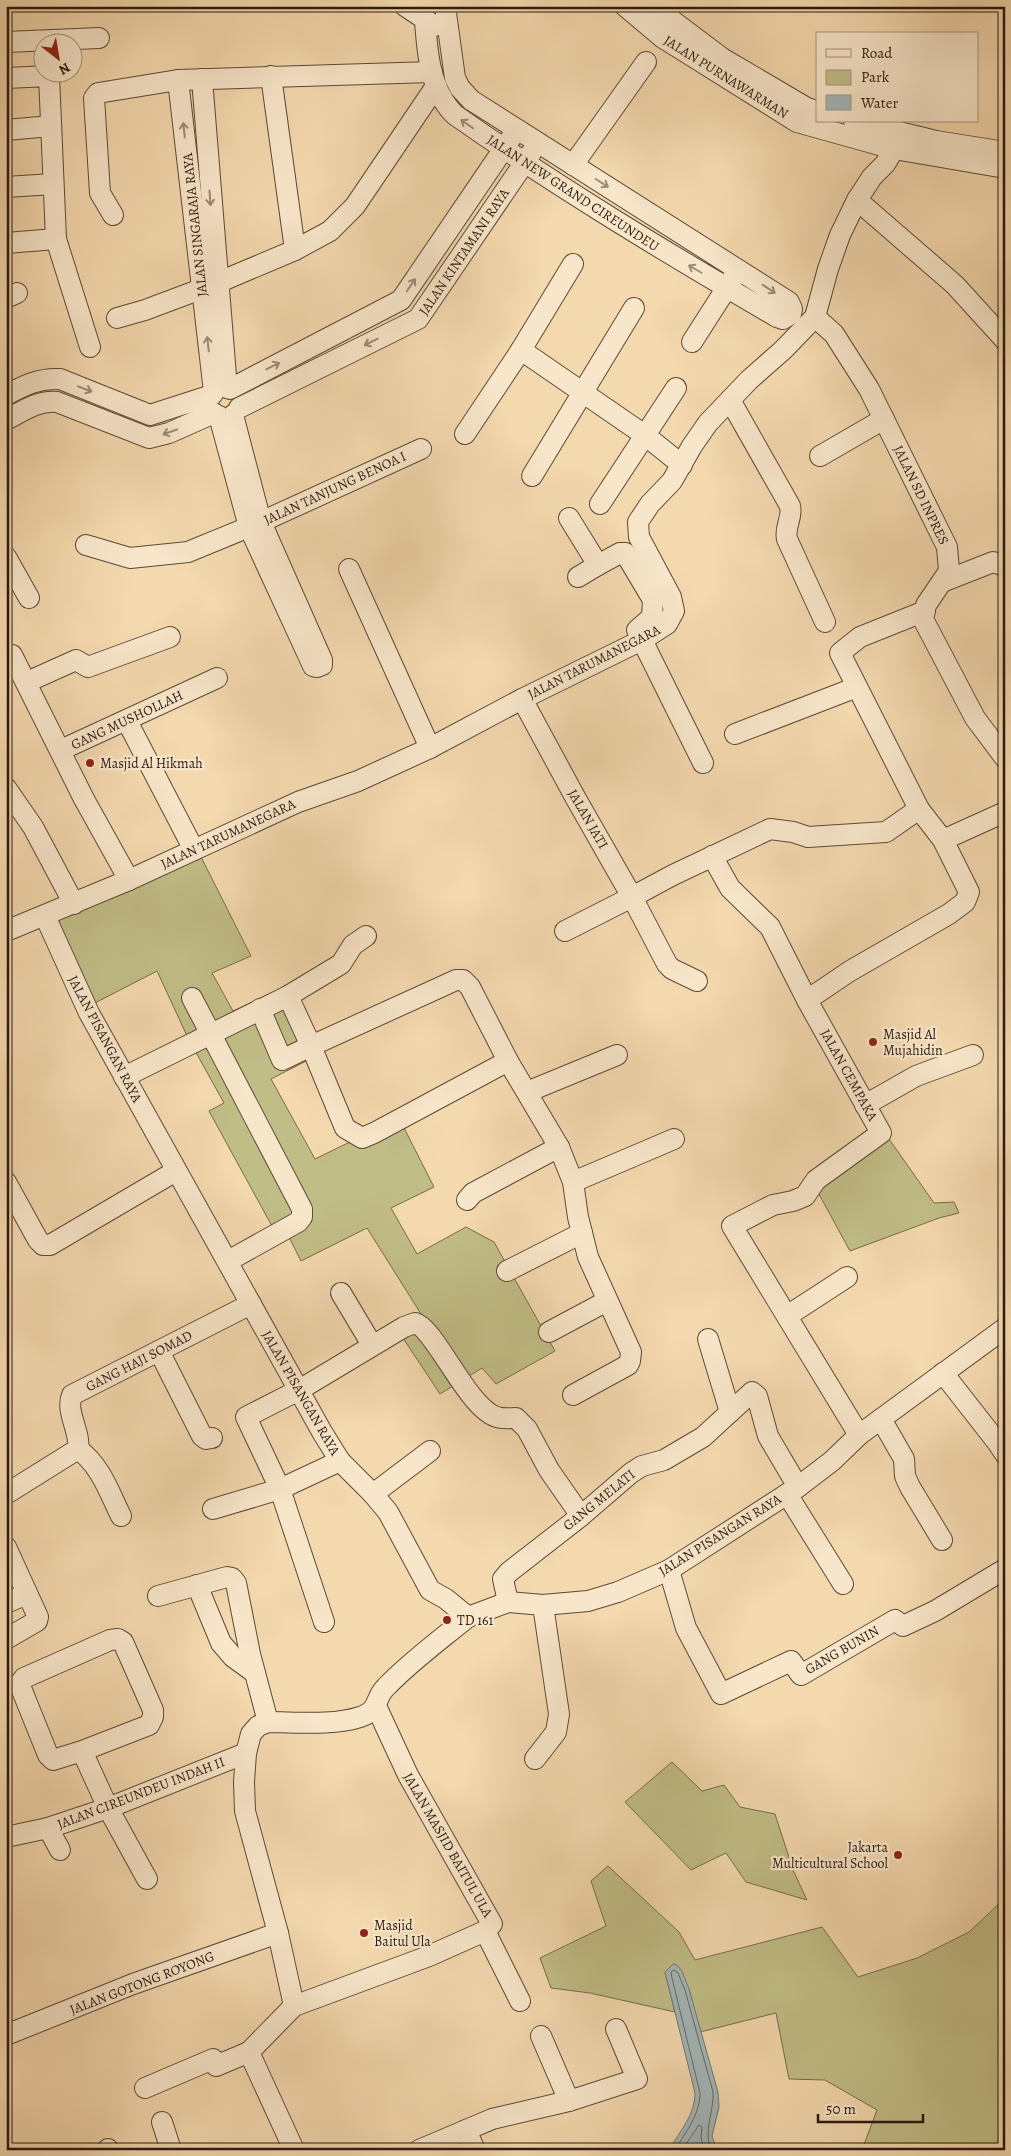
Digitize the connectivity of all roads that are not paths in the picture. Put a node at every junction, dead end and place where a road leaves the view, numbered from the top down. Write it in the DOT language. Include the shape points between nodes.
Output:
graph roads {
  1 [pos="406,6"];
  2 [pos="445,6"];
  3 [pos="625,6"];
  4 [pos="653,6"];
  5 [pos="430,13"];
  6 [pos="448,34"];
  7 [pos="99,38"];
  8 [pos="6,42"];
  9 [pos="646,62"];
  10 [pos="271,76"];
  11 [pos="6,78"];
  12 [pos="202,79"];
  13 [pos="434,79"];
  14 [pos="178,80"];
  15 [pos="816,111"];
  16 [pos="858,122"];
  17 [pos="50,126"];
  18 [pos="517,129"];
  19 [pos="6,130"];
  20 [pos="537,142"];
  21 [pos="504,149"];
  22 [pos="894,149"];
  23 [pos="1005,152"];
  24 [pos="524,163"];
  25 [pos="573,165"];
  26 [pos="208,167"];
  27 [pos="188,168"];
  28 [pos="1005,168"];
  29 [pos="53,184"];
  30 [pos="6,187"];
  31 [pos="857,200"];
  32 [pos="112,215"];
  33 [pos="56,239"];
  34 [pos="6,243"];
  35 [pos="295,250"];
  36 [pos="574,264"];
  37 [pos="738,270"];
  38 [pos="210,286"];
  39 [pos="727,288"];
  40 [pos="634,308"];
  41 [pos="815,317"];
  42 [pos="116,318"];
  43 [pos="1005,340"];
  44 [pos="692,342"];
  45 [pos="90,347"];
  46 [pos="520,350"];
  47 [pos="60,379"];
  48 [pos="676,388"];
  49 [pos="582,392"];
  50 [pos="6,395"];
  51 [pos="730,400"];
  52 [pos="57,402"];
  53 [pos="223,402"];
  54 [pos="884,419"];
  55 [pos="6,420"];
  56 [pos="464,434"];
  57 [pos="646,436"];
  58 [pos="421,449"];
  59 [pos="820,456"];
  60 [pos="682,465"];
  61 [pos="532,476"];
  62 [pos="600,504"];
  63 [pos="569,518"];
  64 [pos="255,524"];
  65 [pos="86,545"];
  66 [pos="6,557"];
  67 [pos="598,565"];
  68 [pos="1005,566"];
  69 [pos="349,568"];
  70 [pos="578,577"];
  71 [pos="942,582"];
  72 [pos="29,598"];
  73 [pos="925,611"];
  74 [pos="826,622"];
  75 [pos="170,637"];
  76 [pos="642,640"];
  77 [pos="12,655"];
  78 [pos="217,678"];
  79 [pos="27,682"];
  80 [pos="857,687"];
  81 [pos="522,699"];
  82 [pos="127,721"];
  83 [pos="735,734"];
  84 [pos="430,748"];
  85 [pos="60,750"];
  86 [pos="1005,758"];
  87 [pos="703,763"];
  88 [pos="6,788"];
  89 [pos="919,809"];
  90 [pos="1005,812"];
  91 [pos="943,840"];
  92 [pos="194,850"];
  93 [pos="712,856"];
  94 [pos="130,880"];
  95 [pos="632,897"];
  96 [pos="74,904"];
  97 [pos="44,916"];
  98 [pos="6,931"];
  99 [pos="565,932"];
  100 [pos="366,936"];
  101 [pos="697,981"];
  102 [pos="288,996"];
  103 [pos="192,998"];
  104 [pos="807,1000"];
  105 [pos="256,1011"];
  106 [pos="212,1034"];
  107 [pos="311,1046"];
  108 [pos="617,1055"];
  109 [pos="973,1055"];
  110 [pos="508,1061"];
  111 [pos="124,1077"];
  112 [pos="527,1092"];
  113 [pos="865,1105"];
  114 [pos="674,1139"];
  115 [pos="559,1146"];
  116 [pos="176,1171"];
  117 [pos="6,1182"];
  118 [pos="573,1182"];
  119 [pos="467,1200"];
  120 [pos="582,1233"];
  121 [pos="228,1261"];
  122 [pos="507,1271"];
  123 [pos="847,1277"];
  124 [pos="341,1293"];
  125 [pos="607,1301"];
  126 [pos="251,1304"];
  127 [pos="787,1316"];
  128 [pos="1005,1328"];
  129 [pos="549,1332"];
  130 [pos="708,1339"];
  131 [pos="372,1346"];
  132 [pos="159,1352"];
  133 [pos="943,1374"];
  134 [pos="300,1390"];
  135 [pos="573,1395"];
  136 [pos="730,1412"];
  137 [pos="882,1419"];
  138 [pos="859,1435"];
  139 [pos="212,1438"];
  140 [pos="78,1449"];
  141 [pos="430,1451"];
  142 [pos="1005,1454"];
  143 [pos="340,1461"];
  144 [pos="280,1489"];
  145 [pos="792,1490"];
  146 [pos="6,1494"];
  147 [pos="373,1494"];
  148 [pos="213,1510"];
  149 [pos="121,1516"];
  150 [pos="581,1516"];
  151 [pos="942,1540"];
  152 [pos="6,1547"];
  153 [pos="1005,1554"];
  154 [pos="996,1567"];
  155 [pos="669,1570"];
  156 [pos="843,1584"];
  157 [pos="197,1585"];
  158 [pos="27,1594"];
  159 [pos="158,1596"];
  160 [pos="508,1602"];
  161 [pos="6,1603"];
  162 [pos="544,1605"];
  163 [pos="468,1617"];
  164 [pos="324,1622"];
  165 [pos="6,1639"];
  166 [pos="255,1673"];
  167 [pos="376,1706"];
  168 [pos="268,1722"];
  169 [pos="82,1751"];
  170 [pos="246,1753"];
  171 [pos="535,1759"];
  172 [pos="108,1808"];
  173 [pos="48,1828"];
  174 [pos="6,1837"];
  175 [pos="60,1850"];
  176 [pos="148,1879"];
  177 [pos="485,1931"];
  178 [pos="278,1933"];
  179 [pos="520,2001"];
  180 [pos="294,2006"];
  181 [pos="616,2029"];
  182 [pos="6,2035"];
  183 [pos="541,2036"];
  184 [pos="249,2052"];
  185 [pos="146,2088"];
  186 [pos="569,2101"];
  187 [pos="162,2122"];
  188 [pos="466,2130"];
  189 [pos="171,2150"];
  190 [pos="294,2150"];
  191 [pos="419,2150"];
  192 [pos="475,2150"];
  1 -- 5 [label="street"];
  2 -- 6 [label="street"];
  3 -- 22 [label="street, JALAN PURNAWARMAN" via="663,38 797,122"];
  4 -- 15 [label="street" via="722,58"];
  5 -- 6 [label="street"];
  5 -- 13 [label="street, JALAN NEW GRAND CIREUNDEU"];
  6 -- 18 [label="street" via="455,78 460,88 471,100"];
  7 -- 8 [label="street"];
  9 -- 25 [label="street"];
  10 -- 12 [label="street"];
  10 -- 13 [label="street"];
  10 -- 35 [label="street"];
  11 -- 17 [label="street" via="49,76"];
  12 -- 14 [label="street"];
  12 -- 26 [label="street, JALAN SINGARAJA RAYA"];
  21 -- 13 [label="street, JALAN NEW GRAND CIREUNDEU, one-way" via="454,115 447,108"];
  13 -- 35 [label="street" via="354,206 330,231"];
  27 -- 14 [label="street, JALAN SINGARAJA RAYA, one-way"];
  14 -- 32 [label="street" via="95,95 100,193"];
  16 -- 23 [label="street" via="936,141"];
  17 -- 19 [label="street"];
  17 -- 29 [label="street"];
  18 -- 20 [label="street"];
  18 -- 21 [label="street, JALAN KINTAMANI RAYA"];
  20 -- 24 [label="street, JALAN KINTAMANI RAYA"];
  20 -- 25 [label="street"];
  21 -- 24 [label="street, JALAN NEW GRAND CIREUNDEU"];
  53 -- 21 [label="street, JALAN KINTAMANI RAYA, one-way" via="400,300"];
  22 -- 28 [label="street"];
  22 -- 31 [label="street"];
  39 -- 24 [label="street, JALAN NEW GRAND CIREUNDEU, one-way"];
  24 -- 53 [label="street, JALAN KINTAMANI RAYA, one-way" via="418,319"];
  25 -- 37 [label="street, one-way"];
  26 -- 27 [label="street"];
  26 -- 38 [label="street, JALAN SINGARAJA RAYA, one-way"];
  27 -- 38 [label="street, JALAN SINGARAJA RAYA"];
  29 -- 30 [label="street"];
  29 -- 33 [label="street"];
  31 -- 41 [label="street" via="840,235"];
  31 -- 43 [label="street" via="955,285"];
  33 -- 34 [label="street"];
  33 -- 45 [label="street"];
  35 -- 38 [label="street"];
  36 -- 46 [label="street"];
  37 -- 39 [label="street"];
  37 -- 39 [label="street, JALAN NEW GRAND CIREUNDEU, one-way" via="788,302 791,314 783,319"];
  38 -- 42 [label="street"];
  38 -- 53 [label="street, JALAN SINGARAJA RAYA"];
  39 -- 44 [label="street"];
  40 -- 49 [label="street"];
  41 -- 51 [label="street, JALAN TARUMANEGARA"];
  41 -- 54 [label="street, JALAN SD INPRES" via="834,334"];
  46 -- 49 [label="street"];
  46 -- 56 [label="street"];
  47 -- 50 [label="street, JALAN KINTAMANI RAYA" via="29,383"];
  47 -- 52 [label="street"];
  47 -- 53 [label="street, JALAN KINTAMANI RAYA, one-way" via="150,415"];
  48 -- 57 [label="street"];
  49 -- 57 [label="street"];
  49 -- 61 [label="street"];
  51 -- 60 [label="street, JALAN TARUMANEGARA" via="708,423"];
  51 -- 74 [label="street" via="790,506 792,512 785,531 787,539"];
  53 -- 52 [label="street, JALAN KINTAMANI RAYA, one-way" via="169,433 149,438"];
  52 -- 55 [label="street, JALAN KINTAMANI RAYA" via="36,404"];
  53 -- 64 [label="street, JALAN SINGARAJA RAYA"];
  54 -- 59 [label="street"];
  54 -- 71 [label="street, JALAN SD INPRES" via="946,547 949,571"];
  57 -- 60 [label="street"];
  57 -- 62 [label="street"];
  58 -- 64 [label="street, JALAN TANJUNG BENOA I"];
  60 -- 76 [label="street, JALAN TARUMANEGARA" via="638,522 639,537 671,597 674,611 667,624"];
  63 -- 67 [label="street"];
  64 -- 64 [label="street" via="322,660 322,665 313,666"];
  64 -- 65 [label="street, JALAN TANJUNG BENOA I" via="188,552 130,558"];
  66 -- 72 [label="street"];
  67 -- 70 [label="street"];
  67 -- 76 [label="street" via="620,553 625,553 629,559 653,600 652,617 638,630"];
  68 -- 71 [label="street" via="993,562"];
  69 -- 84 [label="street"];
  71 -- 73 [label="street, JALAN SD INPRES"];
  73 -- 80 [label="street" via="860,637 840,653"];
  73 -- 86 [label="street" via="923,619 975,718"];
  75 -- 79 [label="street" via="88,667 76,660"];
  76 -- 81 [label="street, JALAN TARUMANEGARA"];
  76 -- 87 [label="street"];
  77 -- 79 [label="street"];
  78 -- 82 [label="street, GANG MUSHOLLAH"];
  79 -- 85 [label="street"];
  80 -- 83 [label="street"];
  80 -- 89 [label="street"];
  81 -- 84 [label="street, JALAN TARUMANEGARA"];
  81 -- 95 [label="street, JALAN JATI"];
  82 -- 85 [label="street, GANG MUSHOLLAH"];
  82 -- 92 [label="street"];
  84 -- 92 [label="street, JALAN TARUMANEGARA" via="358,781 298,802"];
  85 -- 94 [label="street, GANG MUSHOLLAH"];
  88 -- 96 [label="street" via="33,827"];
  89 -- 91 [label="street"];
  89 -- 93 [label="street" via="886,832 808,837 770,828"];
  90 -- 91 [label="street"];
  91 -- 104 [label="street" via="969,892 965,902"];
  92 -- 94 [label="street, JALAN TARUMANEGARA"];
  93 -- 95 [label="street"];
  93 -- 104 [label="street, JALAN CEMPAKA" via="730,888 770,927"];
  94 -- 96 [label="street, JALAN TARUMANEGARA"];
  95 -- 99 [label="street"];
  95 -- 101 [label="street, JALAN JATI" via="667,964"];
  96 -- 97 [label="street, JALAN TARUMANEGARA"];
  97 -- 98 [label="street, JALAN TARUMANEGARA"];
  97 -- 111 [label="street, JALAN PISANGAN RAYA" via="73,982"];
  100 -- 102 [label="street" via="353,945 341,964"];
  102 -- 105 [label="street"];
  102 -- 107 [label="street"];
  103 -- 106 [label="street"];
  104 -- 113 [label="street, JALAN CEMPAKA"];
  105 -- 106 [label="street"];
  105 -- 107 [label="street" via="282,1060"];
  106 -- 111 [label="street"];
  106 -- 121 [label="street" via="302,1209 298,1222"];
  107 -- 110 [label="street" via="456,980 463,980 470,987"];
  107 -- 110 [label="street" via="345,1128 362,1138"];
  108 -- 112 [label="street"];
  109 -- 113 [label="street" via="916,1076"];
  110 -- 112 [label="street"];
  111 -- 116 [label="street, JALAN PISANGAN RAYA"];
  112 -- 115 [label="street"];
  113 -- 127 [label="street, JALAN CEMPAKA" via="881,1131 876,1138 816,1180 805,1196 774,1205 732,1226"];
  114 -- 118 [label="street"];
  115 -- 118 [label="street"];
  115 -- 119 [label="street"];
  116 -- 117 [label="street" via="50,1245 38,1240"];
  116 -- 121 [label="street, JALAN PISANGAN RAYA"];
  118 -- 120 [label="street"];
  120 -- 122 [label="street"];
  120 -- 125 [label="street" via="588,1258"];
  121 -- 126 [label="street, JALAN PISANGAN RAYA"];
  123 -- 127 [label="street"];
  124 -- 131 [label="street"];
  125 -- 129 [label="street"];
  125 -- 135 [label="street" via="630,1352 630,1361"];
  126 -- 132 [label="street, GANG HAJI SOMAD"];
  126 -- 134 [label="street, JALAN PISANGAN RAYA"];
  127 -- 138 [label="street, JALAN CEMPAKA"];
  128 -- 133 [label="street"];
  130 -- 136 [label="street"];
  131 -- 134 [label="street"];
  131 -- 150 [label="street" via="412,1323 420,1324 479,1403 497,1417 516,1418 527,1429 549,1470"];
  132 -- 139 [label="street" via="202,1436"];
  132 -- 140 [label="street, GANG HAJI SOMAD" via="72,1395 70,1402"];
  133 -- 137 [label="street, JALAN PISANGAN RAYA"];
  133 -- 142 [label="street"];
  134 -- 143 [label="street, JALAN PISANGAN RAYA"];
  134 -- 144 [label="street" via="246,1417"];
  136 -- 145 [label="street, GANG MELATI" via="752,1392 756,1394 768,1436"];
  136 -- 150 [label="street, GANG MELATI" via="685,1449 631,1473"];
  137 -- 138 [label="street, JALAN PISANGAN RAYA"];
  137 -- 151 [label="street" via="904,1459 905,1476"];
  138 -- 145 [label="street, JALAN PISANGAN RAYA" via="832,1461"];
  140 -- 146 [label="street"];
  140 -- 149 [label="street" via="98,1468"];
  141 -- 147 [label="street"];
  143 -- 144 [label="street"];
  143 -- 147 [label="street, JALAN PISANGAN RAYA"];
  144 -- 148 [label="street"];
  144 -- 164 [label="street"];
  145 -- 155 [label="street, JALAN PISANGAN RAYA"];
  145 -- 156 [label="street"];
  147 -- 163 [label="street, JALAN PISANGAN RAYA" via="397,1528 430,1590"];
  150 -- 160 [label="street, GANG MELATI" via="509,1572 504,1579"];
  152 -- 158 [label="street"];
  153 -- 154 [label="street"];
  154 -- 155 [label="street, GANG BUNIN" via="943,1606 903,1626 895,1620 802,1675 791,1660 721,1694 686,1628"];
  155 -- 162 [label="street, JALAN PISANGAN RAYA" via="588,1601"];
  157 -- 159 [label="street"];
  157 -- 166 [label="street" via="221,1643 233,1657"];
  157 -- 166 [label="street" via="227,1577 236,1583"];
  158 -- 161 [label="street"];
  158 -- 165 [label="street" via="37,1620"];
  160 -- 162 [label="street, JALAN PISANGAN RAYA"];
  160 -- 163 [label="street, JALAN PISANGAN RAYA"];
  162 -- 171 [label="street" via="559,1714 556,1732"];
  163 -- 167 [label="street" via="384,1688"];
  166 -- 168 [label="street"];
  167 -- 168 [label="street" via="360,1717 337,1721"];
  167 -- 177 [label="street, JALAN MASJID BAITUL ULA" via="408,1775 492,1922"];
  168 -- 170 [label="street" via="251,1734"];
  169 -- 169 [label="street" via="149,1725 153,1717 153,1710 123,1642 118,1639 21,1682 48,1755 53,1760"];
  169 -- 172 [label="street"];
  170 -- 172 [label="street, JALAN CIREUNDEU INDAH II"];
  170 -- 178 [label="street" via="245,1811"];
  172 -- 173 [label="street, JALAN CIREUNDEU INDAH II"];
  172 -- 176 [label="street"];
  173 -- 174 [label="street, JALAN CIREUNDEU INDAH II"];
  173 -- 175 [label="street"];
  177 -- 179 [label="street"];
  177 -- 180 [label="street, JALAN MASJID BAITUL ULA" via="429,1956"];
  178 -- 180 [label="street"];
  178 -- 182 [label="street, JALAN GOTONG ROYONG" via="141,1981"];
  180 -- 184 [label="street, JALAN MASJID BAITUL ULA"];
  181 -- 186 [label="street" via="637,2079"];
  183 -- 186 [label="street"];
  184 -- 185 [label="street" via="216,2066 213,2059"];
  184 -- 190 [label="street"];
  186 -- 188 [label="street" via="492,2119"];
  187 -- 189 [label="street"];
  188 -- 191 [label="street"];
  188 -- 192 [label="street"];
}
